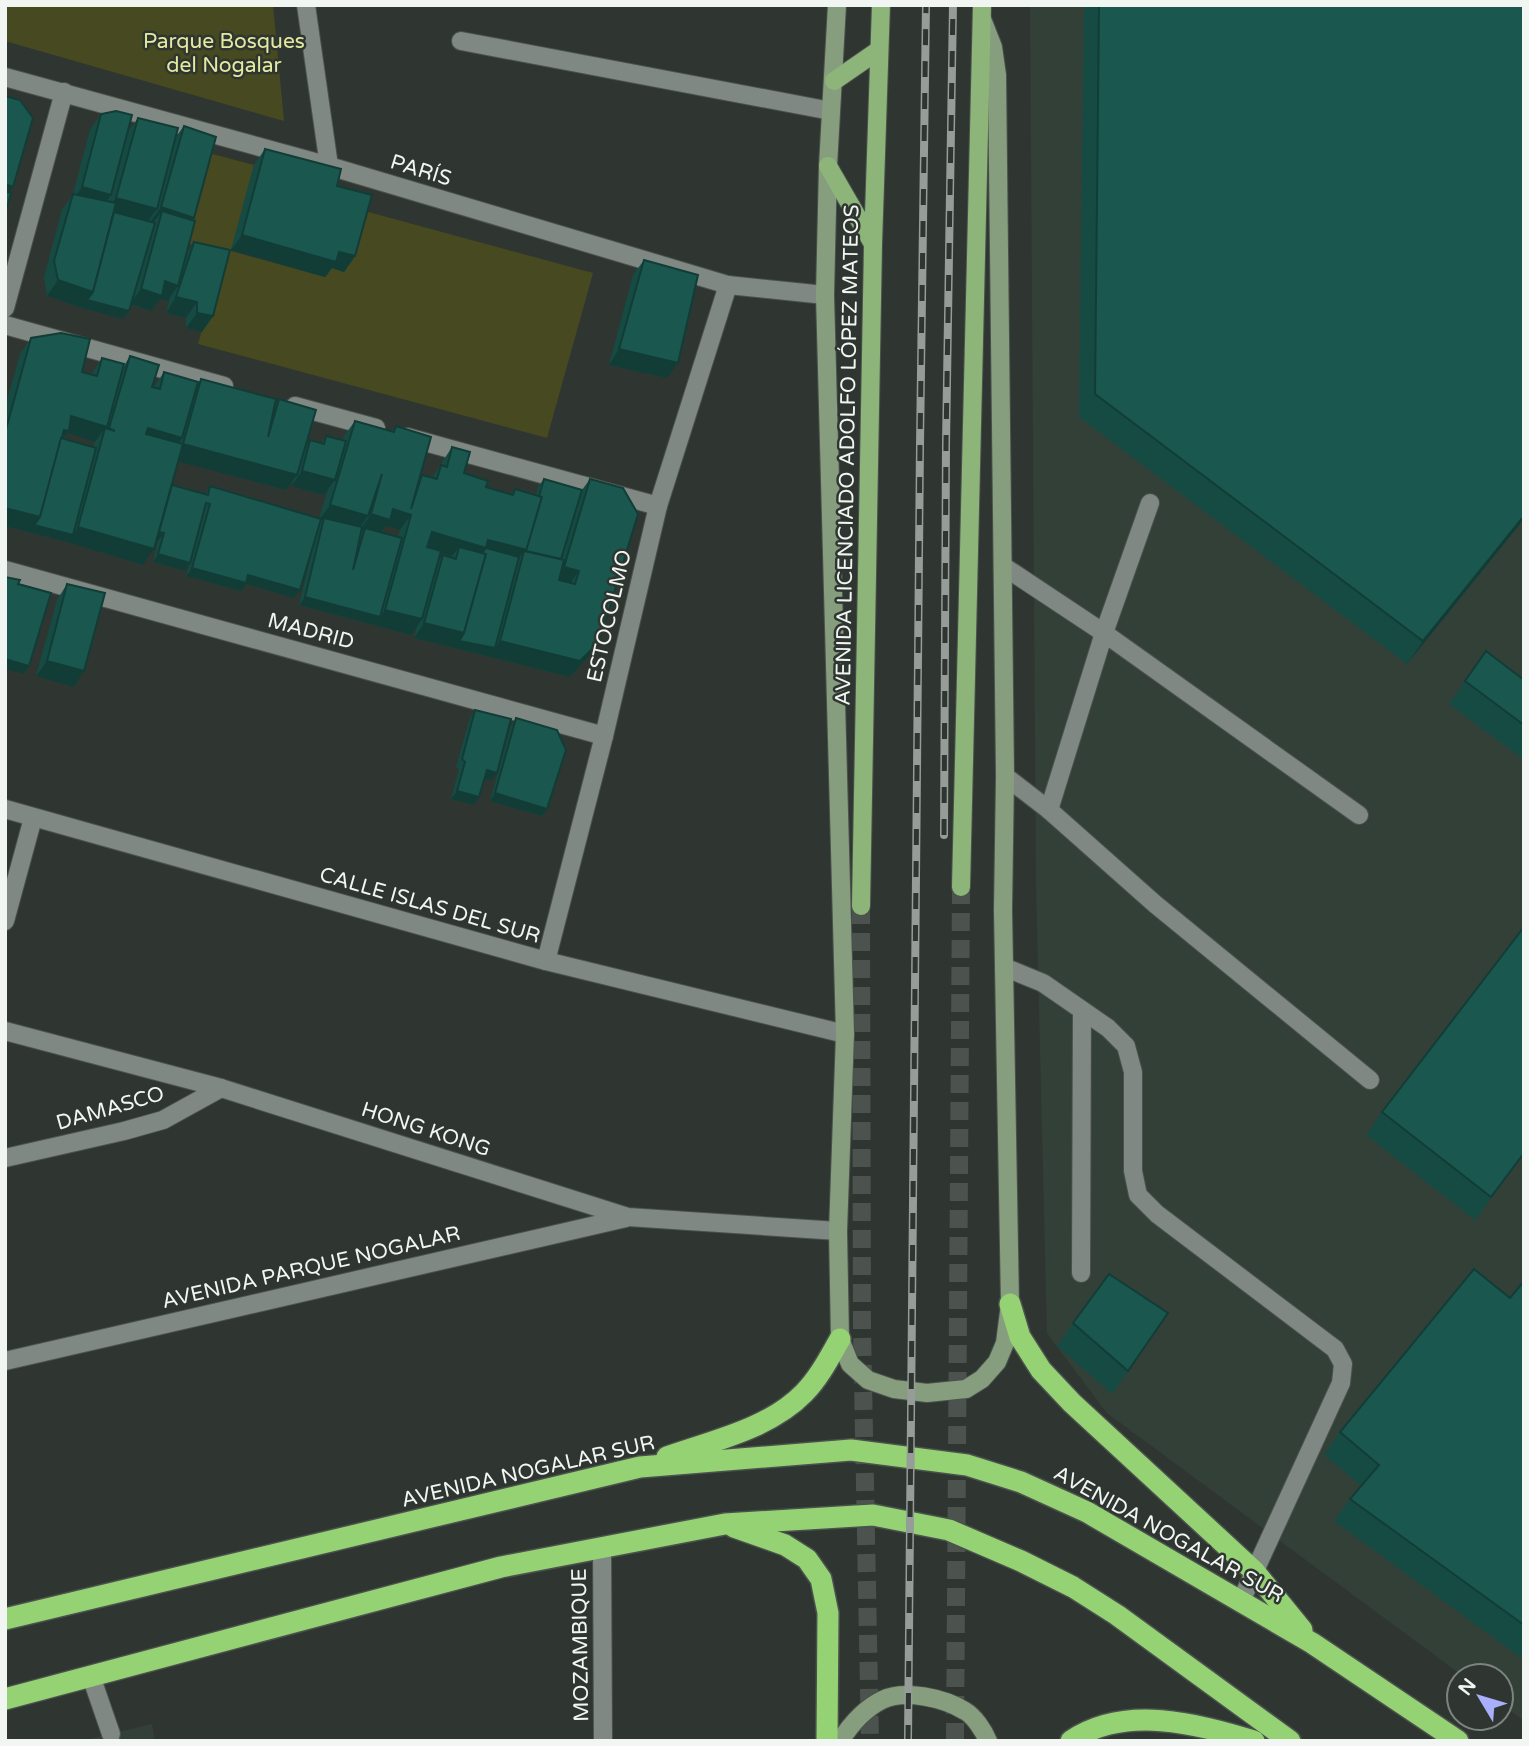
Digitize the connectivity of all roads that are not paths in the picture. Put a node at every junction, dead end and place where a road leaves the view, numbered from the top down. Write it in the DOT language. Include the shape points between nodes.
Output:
graph roads {
  1 [pos="306,5"];
  2 [pos="837,5"];
  3 [pos="881,5"];
  4 [pos="982,12"];
  5 [pos="461,41"];
  6 [pos="879,50"];
  7 [pos="5,77"];
  8 [pos="834,81"];
  9 [pos="64,92"];
  10 [pos="831,111"];
  11 [pos="329,166"];
  12 [pos="828,166"];
  13 [pos="873,244"];
  14 [pos="728,285"];
  15 [pos="825,295"];
  16 [pos="5,308"];
  17 [pos="5,325"];
  18 [pos="245,392"];
  19 [pos="285,403"];
  20 [pos="1150,503"];
  21 [pos="658,506"];
  22 [pos="1003,566"];
  23 [pos="5,570"];
  24 [pos="1104,634"];
  25 [pos="604,736"];
  26 [pos="1006,776"];
  27 [pos="5,809"];
  28 [pos="1049,810"];
  29 [pos="1359,815"];
  30 [pos="33,818"];
  31 [pos="961,887"];
  32 [pos="861,906"];
  33 [pos="5,922"];
  34 [pos="546,961"];
  35 [pos="1004,967"];
  36 [pos="1082,1010"];
  37 [pos="5,1031"];
  38 [pos="845,1034"];
  39 [pos="1370,1080"];
  40 [pos="221,1088"];
  41 [pos="5,1158"];
  42 [pos="628,1217"];
  43 [pos="838,1231"];
  44 [pos="1082,1273"];
  45 [pos="1010,1304"];
  46 [pos="840,1339"];
  47 [pos="5,1361"];
  48 [pos="640,1467"];
  49 [pos="725,1524"];
  50 [pos="601,1548"];
  51 [pos="1254,1572"];
  52 [pos="1241,1601"];
  53 [pos="5,1619"];
  54 [pos="1312,1643"];
  55 [pos="91,1676"];
  56 [pos="5,1699"];
  57 [pos="111,1734"];
  58 [pos="604,1741"];
  59 [pos="827,1741"];
  60 [pos="840,1741"];
  61 [pos="988,1741"];
  62 [pos="1071,1741"];
  63 [pos="1254,1741"];
  64 [pos="1290,1741"];
  65 [pos="1458,1741"];
  1 -- 11 [label="street"];
  2 -- 8 [label="street"];
  3 -- 6 [label="main road, AVENIDA LICENCIADO ADOLFO LÓPEZ MATEOS"];
  4 -- 22 [label="street" via="997,75"];
  4 -- 31 [label="main road"];
  5 -- 10 [label="street"];
  6 -- 8 [label="main road"];
  6 -- 13 [label="main road, AVENIDA LICENCIADO ADOLFO LÓPEZ MATEOS"];
  7 -- 9 [label="street, PARÍS"];
  8 -- 10 [label="street"];
  9 -- 11 [label="street, PARÍS"];
  9 -- 16 [label="street"];
  10 -- 12 [label="street"];
  11 -- 14 [label="street, PARÍS"];
  12 -- 13 [label="main road"];
  12 -- 15 [label="street"];
  13 -- 32 [label="main road, AVENIDA LICENCIADO ADOLFO LÓPEZ MATEOS"];
  14 -- 15 [label="street, PARÍS"];
  14 -- 21 [label="street, ESTOCOLMO"];
  15 -- 38 [label="street"];
  17 -- 18 [label="street"];
  19 -- 21 [label="street"];
  20 -- 24 [label="street"];
  21 -- 25 [label="street, ESTOCOLMO"];
  22 -- 24 [label="street"];
  22 -- 26 [label="street"];
  23 -- 25 [label="street, MADRID"];
  24 -- 28 [label="street"];
  24 -- 29 [label="street"];
  25 -- 34 [label="street, ESTOCOLMO"];
  26 -- 28 [label="street"];
  26 -- 35 [label="street"];
  27 -- 30 [label="street, CALLE ISLAS DEL SUR"];
  28 -- 39 [label="street" via="1155,904"];
  30 -- 33 [label="street"];
  30 -- 34 [label="street, CALLE ISLAS DEL SUR"];
  34 -- 38 [label="street, CALLE ISLAS DEL SUR"];
  35 -- 36 [label="street" via="1043,983"];
  35 -- 45 [label="street"];
  36 -- 44 [label="street"];
  36 -- 51 [label="street" via="1126,1046 1133,1072 1133,1171 1138,1195 1335,1349 1343,1364 1341,1383"];
  37 -- 40 [label="street, HONG KONG"];
  38 -- 43 [label="street"];
  40 -- 41 [label="street, DAMASCO" via="163,1120"];
  40 -- 42 [label="street, HONG KONG"];
  42 -- 43 [label="street, HONG KONG"];
  42 -- 47 [label="street, AVENIDA PARQUE NOGALAR"];
  43 -- 46 [label="street"];
  45 -- 46 [label="street" via="1005,1343 996,1362 966,1389 894,1390 868,1380 850,1364"];
  45 -- 51 [label="highway" via="1020,1337 1041,1370"];
  46 -- 48 [label="highway" via="819,1375 790,1406 767,1420"];
  48 -- 52 [label="highway, AVENIDA NOGALAR SUR" via="851,1450 967,1465 1021,1482 1087,1512"];
  48 -- 53 [label="highway, AVENIDA NOGALAR SUR"];
  49 -- 50 [label="highway"];
  49 -- 59 [label="highway" via="785,1545 807,1559 821,1580 828,1613"];
  49 -- 64 [label="highway" via="873,1515 949,1530 1073,1587"];
  50 -- 55 [label="highway" via="501,1567"];
  50 -- 58 [label="street, MOZAMBIQUE"];
  51 -- 52 [label="street"];
  51 -- 54 [label="highway"];
  52 -- 54 [label="highway, AVENIDA NOGALAR SUR"];
  54 -- 65 [label="highway, AVENIDA NOGALAR SUR"];
  55 -- 56 [label="highway"];
  55 -- 57 [label="street"];
  60 -- 61 [label="street" via="863,1711 905,1695 937,1700 968,1712"];
  62 -- 63 [label="highway" via="1118,1721 1166,1721"];
}
